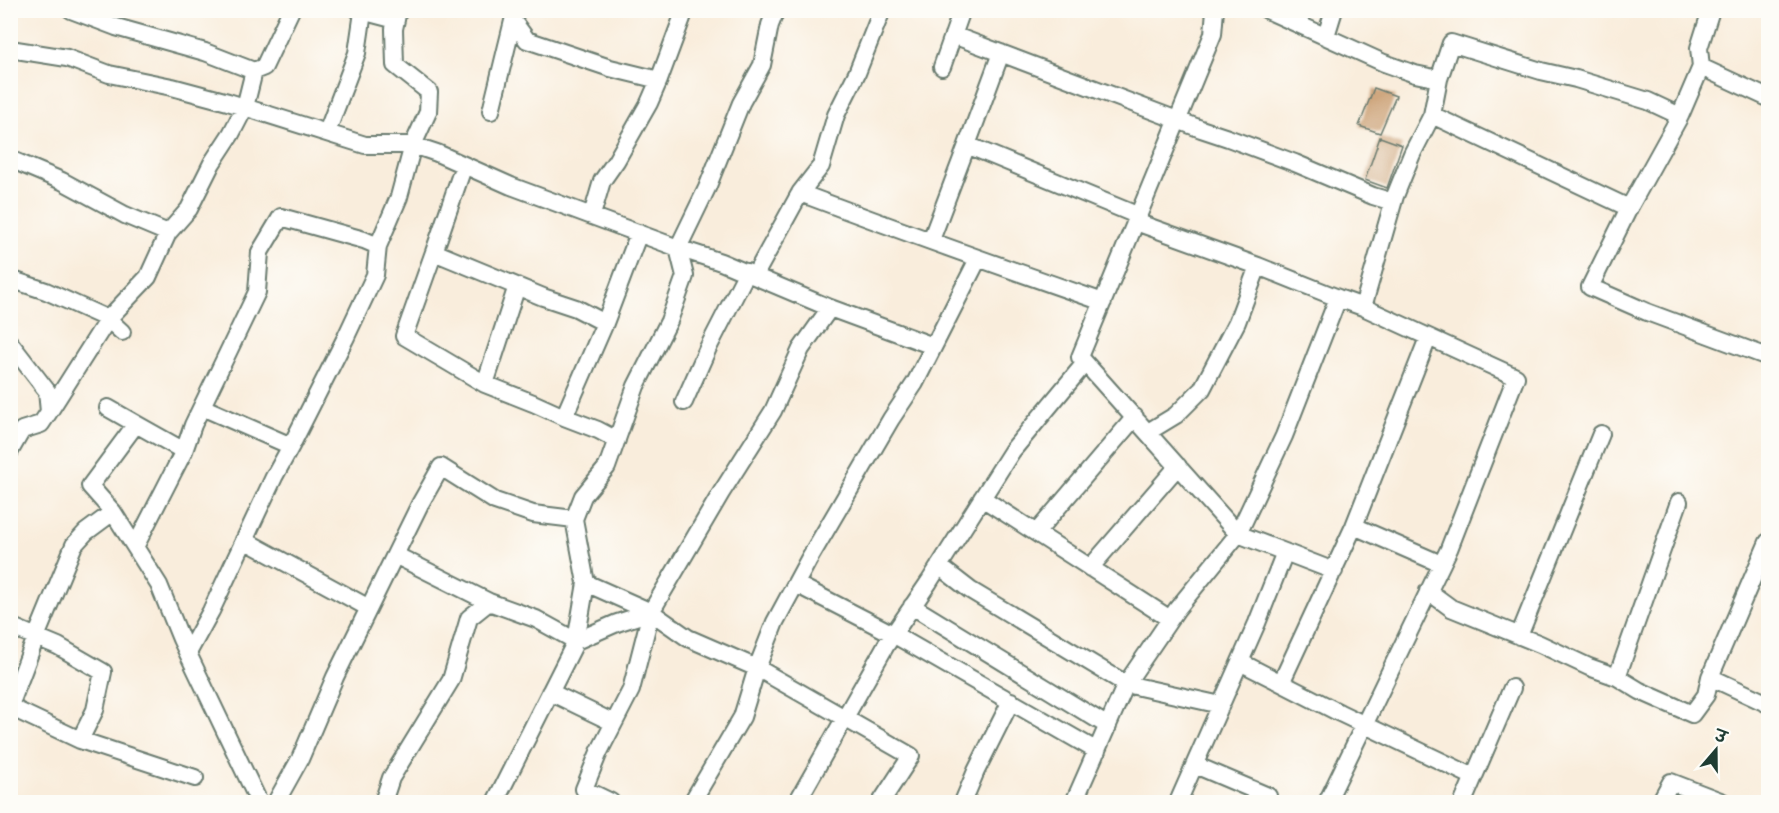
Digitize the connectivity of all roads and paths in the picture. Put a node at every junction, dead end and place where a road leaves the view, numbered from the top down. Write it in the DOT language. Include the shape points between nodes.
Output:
graph roads {
  1 [pos="71,10"];
  2 [pos="291,10"];
  3 [pos="685,10"];
  4 [pos="776,10"];
  5 [pos="882,10"];
  6 [pos="962,10"];
  7 [pos="1215,10"];
  8 [pos="1267,10"];
  9 [pos="1334,10"];
  10 [pos="1711,10"];
  11 [pos="360,11"];
  12 [pos="397,15"];
  13 [pos="514,16"];
  14 [pos="953,34"];
  15 [pos="1326,36"];
  16 [pos="10,49"];
  17 [pos="1001,53"];
  18 [pos="942,67"];
  19 [pos="1701,67"];
  20 [pos="254,71"];
  21 [pos="1439,79"];
  22 [pos="659,80"];
  23 [pos="1768,98"];
  24 [pos="245,107"];
  25 [pos="491,111"];
  26 [pos="1432,115"];
  27 [pos="1680,116"];
  28 [pos="1178,120"];
  29 [pos="327,132"];
  30 [pos="413,145"];
  31 [pos="967,145"];
  32 [pos="10,159"];
  33 [pos="464,165"];
  34 [pos="800,193"];
  35 [pos="1393,202"];
  36 [pos="1629,208"];
  37 [pos="592,215"];
  38 [pos="1137,219"];
  39 [pos="168,233"];
  40 [pos="639,233"];
  41 [pos="931,240"];
  42 [pos="378,246"];
  43 [pos="678,248"];
  44 [pos="434,252"];
  45 [pos="978,259"];
  46 [pos="1258,266"];
  47 [pos="751,274"];
  48 [pos="10,279"];
  49 [pos="517,285"];
  50 [pos="1338,298"];
  51 [pos="1103,302"];
  52 [pos="1363,307"];
  53 [pos="830,308"];
  54 [pos="108,319"];
  55 [pos="605,323"];
  56 [pos="122,332"];
  57 [pos="1428,338"];
  58 [pos="10,343"];
  59 [pos="933,346"];
  60 [pos="1768,357"];
  61 [pos="1085,363"];
  62 [pos="485,384"];
  63 [pos="684,402"];
  64 [pos="202,407"];
  65 [pos="108,408"];
  66 [pos="49,412"];
  67 [pos="564,417"];
  68 [pos="1134,417"];
  69 [pos="136,424"];
  70 [pos="1148,432"];
  71 [pos="1601,434"];
  72 [pos="617,440"];
  73 [pos="291,446"];
  74 [pos="10,451"];
  75 [pos="184,451"];
  76 [pos="1178,466"];
  77 [pos="982,498"];
  78 [pos="1679,502"];
  79 [pos="113,512"];
  80 [pos="574,519"];
  81 [pos="1354,526"];
  82 [pos="1036,533"];
  83 [pos="1238,534"];
  84 [pos="244,540"];
  85 [pos="1768,542"];
  86 [pos="135,547"];
  87 [pos="1285,552"];
  88 [pos="395,555"];
  89 [pos="1441,564"];
  90 [pos="939,566"];
  91 [pos="1090,568"];
  92 [pos="1334,571"];
  93 [pos="586,583"];
  94 [pos="796,584"];
  95 [pos="1428,591"];
  96 [pos="489,602"];
  97 [pos="912,606"];
  98 [pos="369,608"];
  99 [pos="651,612"];
  100 [pos="1170,620"];
  101 [pos="10,626"];
  102 [pos="893,634"];
  103 [pos="1519,636"];
  104 [pos="36,637"];
  105 [pos="576,640"];
  106 [pos="188,653"];
  107 [pos="1240,662"];
  108 [pos="757,669"];
  109 [pos="1617,677"];
  110 [pos="1710,677"];
  111 [pos="1281,683"];
  112 [pos="1126,684"];
  113 [pos="1512,688"];
  114 [pos="550,692"];
  115 [pos="1011,701"];
  116 [pos="1768,704"];
  117 [pos="1221,705"];
  118 [pos="10,707"];
  119 [pos="846,719"];
  120 [pos="614,723"];
  121 [pos="1364,724"];
  122 [pos="1108,726"];
  123 [pos="80,740"];
  124 [pos="1097,751"];
  125 [pos="1195,765"];
  126 [pos="1474,777"];
  127 [pos="195,778"];
  128 [pos="1268,796"];
  129 [pos="260,802"];
  130 [pos="276,802"];
  131 [pos="383,802"];
  132 [pos="495,802"];
  133 [pos="611,802"];
  134 [pos="692,802"];
  135 [pos="797,802"];
  136 [pos="880,802"];
  137 [pos="963,802"];
  138 [pos="1074,802"];
  139 [pos="1178,802"];
  140 [pos="1327,802"];
  141 [pos="1462,802"];
  142 [pos="1660,802"];
  143 [pos="1723,802"];
  1 -- 20 [label="street"];
  2 -- 20 [label="street" via="264,67"];
  3 -- 22 [label="street"];
  4 -- 43 [label="street" via="762,65 741,103"];
  5 -- 34 [label="street" via="836,115 821,166"];
  6 -- 14 [label="street"];
  7 -- 28 [label="street" via="1213,34"];
  8 -- 15 [label="street"];
  9 -- 15 [label="street"];
  10 -- 19 [label="street" via="1699,48"];
  11 -- 12 [label="street"];
  11 -- 29 [label="street" via="357,53"];
  12 -- 30 [label="street" via="394,65 429,93 428,112"];
  13 -- 22 [label="street" via="527,40"];
  13 -- 25 [label="street"];
  14 -- 17 [label="street"];
  14 -- 18 [label="street"];
  15 -- 21 [label="street" via="1384,63"];
  16 -- 24 [label="street" via="67,58 109,74"];
  17 -- 28 [label="street"];
  17 -- 31 [label="street"];
  19 -- 23 [label="street"];
  19 -- 27 [label="street"];
  20 -- 24 [label="street"];
  21 -- 26 [label="street"];
  21 -- 27 [label="street" via="1451,43 1647,100"];
  22 -- 37 [label="street" via="602,182"];
  24 -- 29 [label="street"];
  24 -- 39 [label="street" via="189,210"];
  26 -- 35 [label="street"];
  26 -- 36 [label="street"];
  27 -- 36 [label="street"];
  28 -- 35 [label="street"];
  28 -- 38 [label="street"];
  29 -- 30 [label="street" via="365,145"];
  30 -- 33 [label="street"];
  30 -- 42 [label="street" via="399,197"];
  31 -- 38 [label="street"];
  31 -- 41 [label="street"];
  32 -- 39 [label="street"];
  33 -- 37 [label="street"];
  33 -- 44 [label="street"];
  34 -- 41 [label="street"];
  34 -- 47 [label="street"];
  35 -- 52 [label="street"];
  36 -- 60 [label="street" via="1590,286 1647,312"];
  37 -- 40 [label="street"];
  38 -- 46 [label="street"];
  38 -- 51 [label="street"];
  39 -- 54 [label="street" via="148,277"];
  40 -- 43 [label="street"];
  40 -- 55 [label="street"];
  41 -- 45 [label="street"];
  42 -- 64 [label="street" via="281,217 260,252 257,292"];
  42 -- 73 [label="street" via="375,275"];
  43 -- 47 [label="street"];
  43 -- 72 [label="street" via="685,276 669,321 636,386"];
  44 -- 49 [label="street"];
  44 -- 62 [label="street" via="404,336"];
  45 -- 51 [label="street"];
  45 -- 59 [label="street"];
  46 -- 50 [label="street"];
  46 -- 70 [label="street" via="1237,322 1202,389 1176,415"];
  47 -- 53 [label="street"];
  47 -- 63 [label="street" via="708,348"];
  48 -- 54 [label="street"];
  49 -- 55 [label="street"];
  49 -- 62 [label="street"];
  50 -- 52 [label="street"];
  50 -- 83 [label="street" via="1284,436"];
  51 -- 61 [label="street" via="1080,357"];
  52 -- 57 [label="street"];
  53 -- 59 [label="street"];
  53 -- 99 [label="street" via="801,349 773,411"];
  54 -- 56 [label="street"];
  54 -- 66 [label="street"];
  55 -- 67 [label="street"];
  57 -- 81 [label="street"];
  57 -- 89 [label="street" via="1516,376"];
  58 -- 66 [label="street" via="47,391"];
  59 -- 94 [label="street"];
  61 -- 68 [label="street"];
  61 -- 77 [label="street" via="1012,451"];
  62 -- 67 [label="street"];
  64 -- 73 [label="street"];
  64 -- 75 [label="street"];
  65 -- 69 [label="street"];
  66 -- 74 [label="street" via="41,424 22,430"];
  67 -- 72 [label="street"];
  68 -- 70 [label="street"];
  68 -- 82 [label="street"];
  69 -- 75 [label="street"];
  69 -- 79 [label="street" via="90,486"];
  70 -- 76 [label="street"];
  71 -- 103 [label="street"];
  72 -- 80 [label="street" via="607,467 583,496"];
  73 -- 84 [label="street"];
  75 -- 86 [label="street"];
  76 -- 83 [label="street"];
  76 -- 91 [label="street"];
  77 -- 82 [label="street"];
  77 -- 90 [label="street"];
  78 -- 109 [label="street"];
  79 -- 86 [label="street"];
  79 -- 104 [label="street" via="74,544"];
  80 -- 88 [label="street" via="533,514 495,501 441,467"];
  80 -- 93 [label="street"];
  81 -- 89 [label="street"];
  81 -- 92 [label="street"];
  82 -- 91 [label="street"];
  83 -- 87 [label="street"];
  83 -- 100 [label="street"];
  84 -- 98 [label="street"];
  84 -- 106 [label="street"];
  85 -- 110 [label="street"];
  86 -- 106 [label="street" via="159,585"];
  87 -- 92 [label="street"];
  87 -- 107 [label="street"];
  88 -- 96 [label="street"];
  88 -- 98 [label="street"];
  89 -- 95 [label="street"];
  90 -- 97 [label="street"];
  90 -- 112 [label="street" via="970,590"];
  91 -- 100 [label="street"];
  92 -- 111 [label="street"];
  93 -- 99 [label="street"];
  93 -- 105 [label="street"];
  94 -- 102 [label="street"];
  94 -- 108 [label="street" via="775,622"];
  95 -- 103 [label="street" via="1451,608"];
  95 -- 121 [label="street"];
  96 -- 105 [label="street" via="536,619"];
  96 -- 131 [label="street" via="469,618 452,680 391,778"];
  97 -- 102 [label="street"];
  97 -- 122 [label="street"];
  98 -- 130 [label="street" via="300,759"];
  99 -- 105 [label="street"];
  99 -- 108 [label="street" via="688,638"];
  99 -- 120 [label="street" via="631,690"];
  100 -- 112 [label="street"];
  101 -- 104 [label="street"];
  102 -- 115 [label="street"];
  102 -- 119 [label="street"];
  103 -- 109 [label="street"];
  104 -- 118 [label="street"];
  104 -- 123 [label="street" via="103,672 95,710"];
  105 -- 114 [label="street"];
  106 -- 129 [label="street"];
  107 -- 111 [label="street"];
  107 -- 117 [label="street"];
  108 -- 119 [label="street"];
  108 -- 134 [label="street" via="742,717"];
  109 -- 110 [label="street" via="1692,714 1706,695"];
  110 -- 116 [label="street"];
  111 -- 121 [label="street"];
  112 -- 117 [label="street"];
  112 -- 122 [label="street"];
  113 -- 126 [label="street"];
  114 -- 120 [label="street"];
  114 -- 132 [label="street"];
  115 -- 124 [label="street"];
  115 -- 137 [label="street"];
  117 -- 125 [label="street"];
  118 -- 123 [label="street"];
  119 -- 135 [label="street"];
  119 -- 136 [label="street" via="911,756"];
  120 -- 133 [label="street" via="584,789"];
  121 -- 126 [label="street"];
  121 -- 140 [label="street"];
  122 -- 124 [label="street"];
  123 -- 127 [label="street"];
  124 -- 138 [label="street"];
  125 -- 128 [label="street"];
  125 -- 139 [label="street"];
  126 -- 141 [label="street"];
  142 -- 143 [label="street" via="1671,782"];
}
